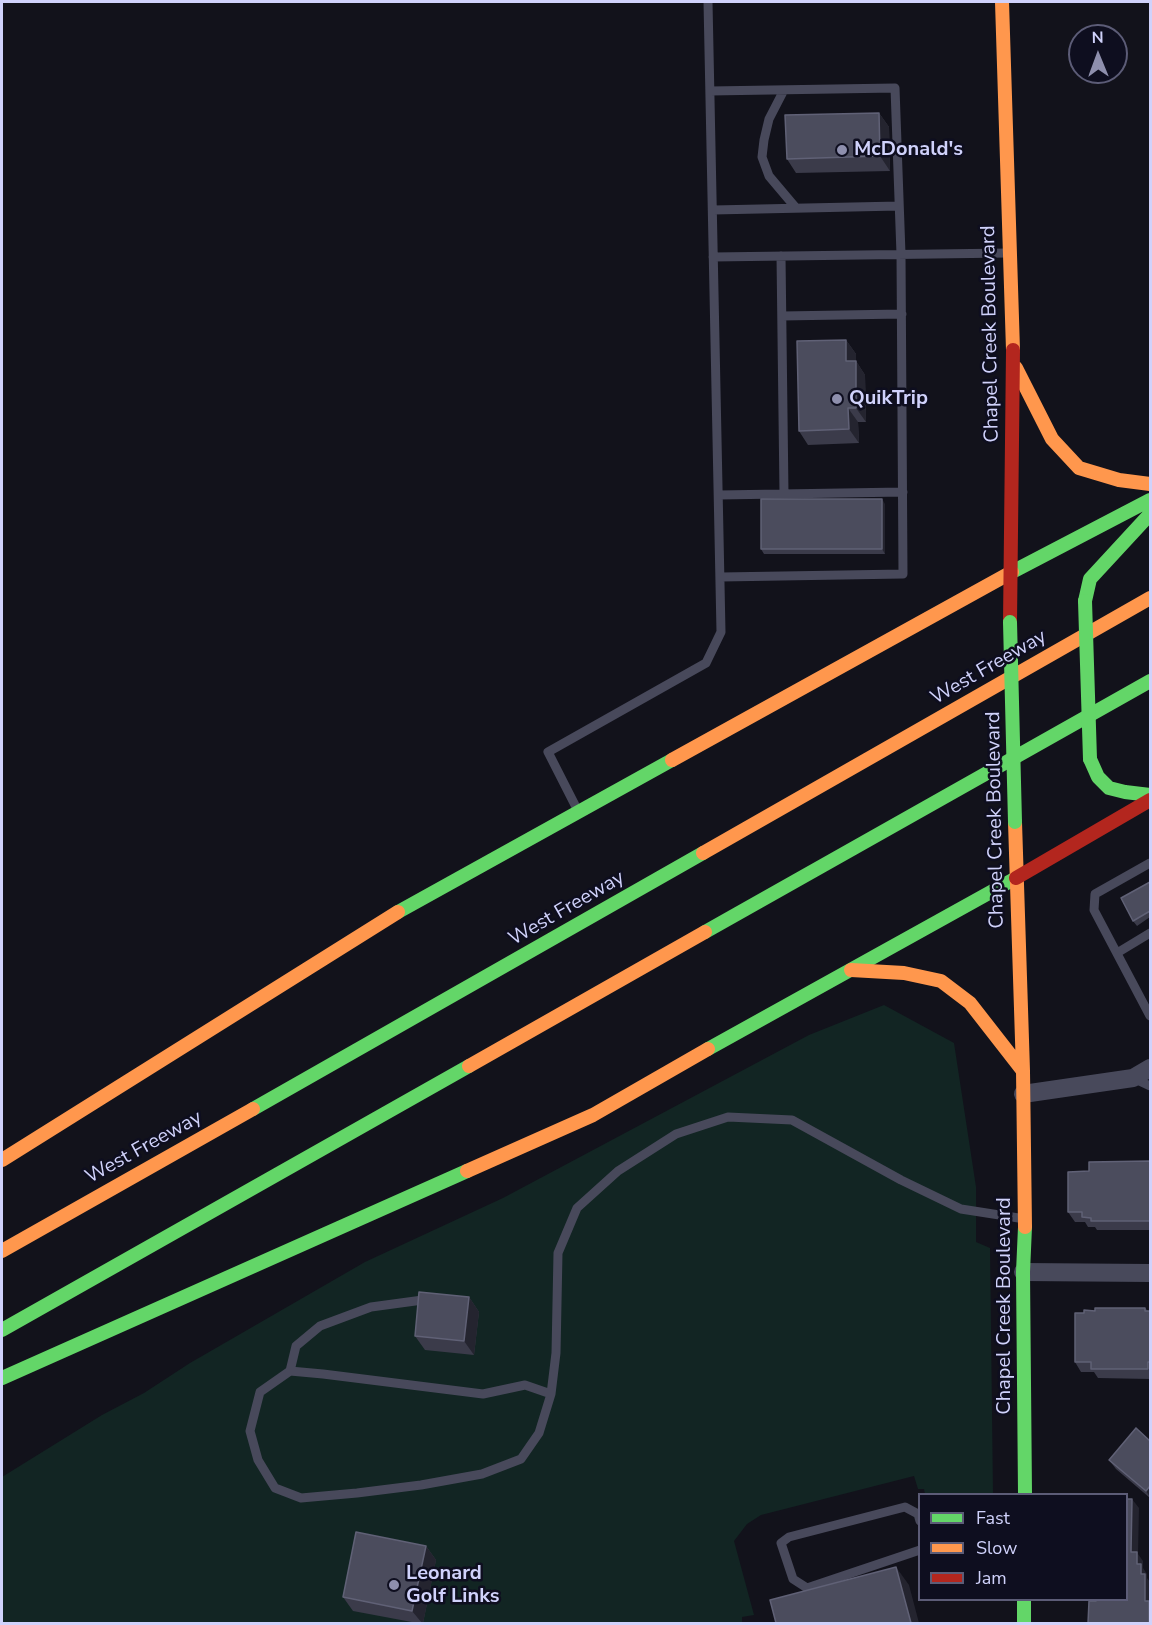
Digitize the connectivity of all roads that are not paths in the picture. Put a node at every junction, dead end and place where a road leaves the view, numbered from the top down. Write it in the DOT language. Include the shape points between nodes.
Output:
graph roads {
  1 [pos="708,2"];
  2 [pos="1002,2"];
  3 [pos="784,90"];
  4 [pos="710,91"];
  5 [pos="899,206"];
  6 [pos="796,208"];
  7 [pos="713,210"];
  8 [pos="1010,252"];
  9 [pos="901,254"];
  10 [pos="781,256"];
  11 [pos="714,257"];
  12 [pos="902,314"];
  13 [pos="782,316"];
  14 [pos="1013,363"];
  15 [pos="1150,484"];
  16 [pos="903,492"];
  17 [pos="784,494"];
  18 [pos="719,495"];
  19 [pos="1150,500"];
  20 [pos="1150,514"];
  21 [pos="1012,572"];
  22 [pos="721,578"];
  23 [pos="1150,598"];
  24 [pos="1150,681"];
  25 [pos="1150,797"];
  26 [pos="578,812"];
  27 [pos="1150,863"];
  28 [pos="1016,878"];
  29 [pos="1150,933"];
  30 [pos="1117,953"];
  31 [pos="851,970"];
  32 [pos="1150,1016"];
  33 [pos="1150,1068"];
  34 [pos="1023,1071"];
  35 [pos="1133,1078"];
  36 [pos="1150,1086"];
  37 [pos="1023,1094"];
  38 [pos="2,1160"];
  39 [pos="1025,1219"];
  40 [pos="2,1251"];
  41 [pos="1023,1272"];
  42 [pos="1150,1273"];
  43 [pos="442,1297"];
  44 [pos="2,1330"];
  45 [pos="290,1371"];
  46 [pos="2,1378"];
  47 [pos="551,1394"];
  48 [pos="1025,1493"];
  49 [pos="918,1514"];
  50 [pos="918,1551"];
  51 [pos="1024,1601"];
  52 [pos="1024,1623"];
  1 -- 4 [label="lane"];
  2 -- 8 [label="main road, Chapel Creek Boulevard"];
  3 -- 4 [label="lane"];
  3 -- 5 [label="lane" via="895,88"];
  3 -- 6 [label="lane" via="769,119 762,157 769,176"];
  4 -- 7 [label="lane"];
  5 -- 6 [label="lane"];
  5 -- 9 [label="lane"];
  6 -- 7 [label="lane"];
  7 -- 11 [label="lane"];
  8 -- 9 [label="lane"];
  8 -- 14 [label="main road, Chapel Creek Boulevard"];
  9 -- 10 [label="lane"];
  9 -- 12 [label="lane"];
  10 -- 11 [label="lane"];
  10 -- 13 [label="lane"];
  11 -- 18 [label="lane"];
  12 -- 13 [label="lane"];
  12 -- 16 [label="lane"];
  13 -- 17 [label="lane"];
  14 -- 15 [label="main road" via="1052,439 1079,468"];
  14 -- 21 [label="main road, Chapel Creek Boulevard"];
  16 -- 17 [label="lane"];
  16 -- 22 [label="lane" via="903,574"];
  17 -- 18 [label="lane"];
  18 -- 22 [label="lane"];
  19 -- 21 [label="main road"];
  20 -- 25 [label="main road, bridge" via="1090,579 1085,601 1090,759 1098,777 1109,788"];
  21 -- 26 [label="main road"];
  21 -- 28 [label="main road, Chapel Creek Boulevard, bridge"];
  22 -- 26 [label="lane" via="721,632 706,663 548,752"];
  23 -- 40 [label="main road, West Freeway"];
  24 -- 44 [label="main road"];
  25 -- 28 [label="main road"];
  26 -- 38 [label="main road" via="388,917"];
  27 -- 30 [label="lane" via="1095,894 1094,910"];
  28 -- 31 [label="main road"];
  28 -- 34 [label="main road, Chapel Creek Boulevard"];
  29 -- 30 [label="lane"];
  30 -- 32 [label="lane"];
  31 -- 34 [label="main road" via="904,973 941,981 970,1003"];
  31 -- 46 [label="main road" via="593,1115"];
  33 -- 35 [label="street"];
  34 -- 37 [label="main road, Chapel Creek Boulevard"];
  35 -- 36 [label="lane"];
  35 -- 37 [label="street"];
  37 -- 39 [label="main road, Chapel Creek Boulevard"];
  39 -- 41 [label="main road, Chapel Creek Boulevard"];
  39 -- 47 [label="lane" via="961,1209 792,1120 728,1117 676,1134 618,1171 577,1208 558,1253"];
  41 -- 42 [label="street"];
  41 -- 48 [label="main road, Chapel Creek Boulevard"];
  43 -- 45 [label="lane" via="371,1307 320,1326 296,1346"];
  45 -- 47 [label="lane" via="483,1394 525,1385"];
  45 -- 47 [label="lane" via="260,1392 250,1431 258,1460 275,1488 301,1498 452,1480 521,1459 539,1433"];
  49 -- 50 [label="lane" via="905,1507 789,1537 781,1544 793,1579 807,1588"];
  51 -- 52 [label="main road"];
}
